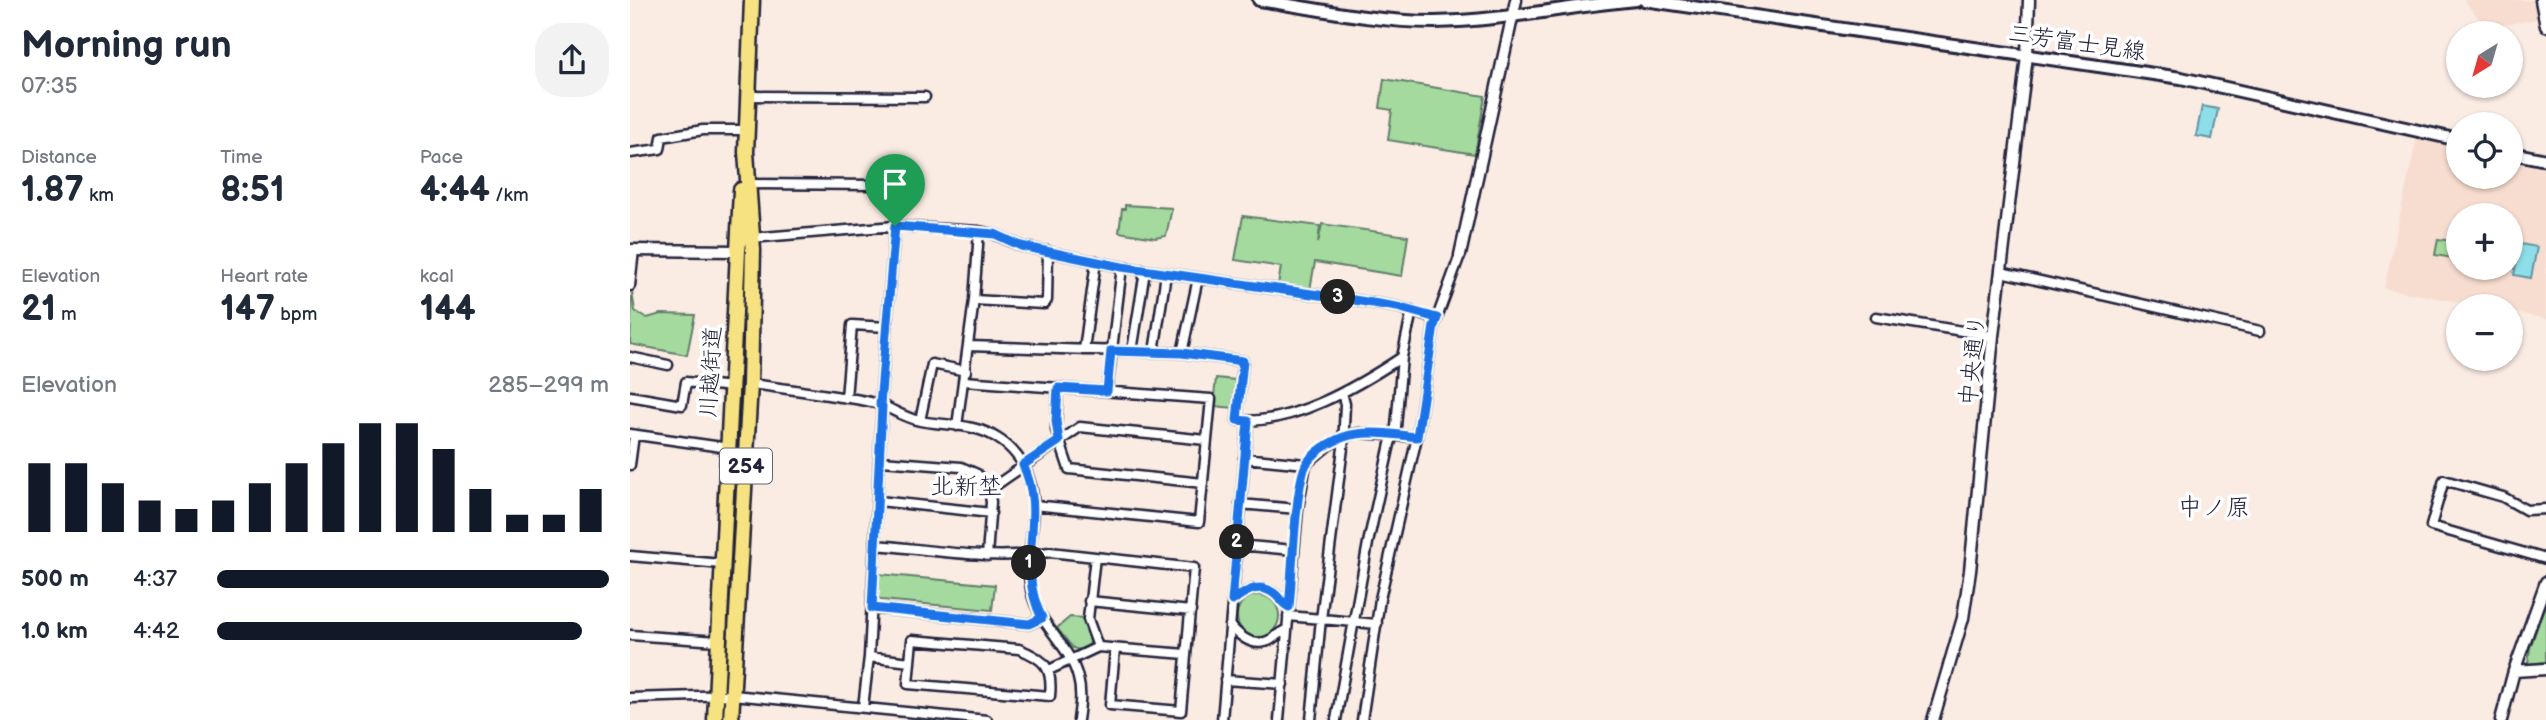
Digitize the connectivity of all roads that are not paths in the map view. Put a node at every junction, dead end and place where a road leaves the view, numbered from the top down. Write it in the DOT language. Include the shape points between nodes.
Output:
graph roads {
  1 [pos="752,0"];
  2 [pos="1259,0"];
  3 [pos="1516,0"];
  4 [pos="1636,0"];
  5 [pos="1644,0"];
  6 [pos="2029,0"];
  7 [pos="2541,0"];
  8 [pos="1512,15"];
  9 [pos="2546,26"];
  10 [pos="2027,56"];
  11 [pos="748,96"];
  12 [pos="925,97"];
  13 [pos="746,130"];
  14 [pos="2446,137"];
  15 [pos="746,152"];
  16 [pos="630,153"];
  17 [pos="2523,155"];
  18 [pos="2546,160"];
  19 [pos="749,184"];
  20 [pos="877,185"];
  21 [pos="895,226"];
  22 [pos="979,231"];
  23 [pos="752,237"];
  24 [pos="632,250"];
  25 [pos="739,251"];
  26 [pos="1048,251"];
  27 [pos="1460,255"];
  28 [pos="1096,261"];
  29 [pos="1122,267"];
  30 [pos="1145,271"];
  31 [pos="2001,272"];
  32 [pos="1166,274"];
  33 [pos="1198,278"];
  34 [pos="630,286"];
  35 [pos="974,300"];
  36 [pos="1412,311"];
  37 [pos="1876,317"];
  38 [pos="1437,318"];
  39 [pos="887,327"];
  40 [pos="2260,331"];
  41 [pos="1993,335"];
  42 [pos="969,346"];
  43 [pos="1084,350"];
  44 [pos="1111,351"];
  45 [pos="1132,351"];
  46 [pos="1154,352"];
  47 [pos="1182,353"];
  48 [pos="630,357"];
  49 [pos="1402,357"];
  50 [pos="668,365"];
  51 [pos="966,371"];
  52 [pos="964,382"];
  53 [pos="750,384"];
  54 [pos="732,387"];
  55 [pos="1058,388"];
  56 [pos="1107,391"];
  57 [pos="1342,393"];
  58 [pos="630,397"];
  59 [pos="846,398"];
  60 [pos="881,406"];
  61 [pos="920,421"];
  62 [pos="1248,421"];
  63 [pos="957,426"];
  64 [pos="632,435"];
  65 [pos="1394,435"];
  66 [pos="1343,437"];
  67 [pos="1417,437"];
  68 [pos="1206,440"];
  69 [pos="1059,441"];
  70 [pos="729,448"];
  71 [pos="1244,458"];
  72 [pos="881,461"];
  73 [pos="1306,464"];
  74 [pos="630,465"];
  75 [pos="1023,465"];
  76 [pos="1203,483"];
  77 [pos="989,490"];
  78 [pos="878,501"];
  79 [pos="1240,503"];
  80 [pos="1034,505"];
  81 [pos="1298,509"];
  82 [pos="2546,509"];
  83 [pos="991,513"];
  84 [pos="876,545"];
  85 [pos="1237,545"];
  86 [pos="1294,551"];
  87 [pos="1029,555"];
  88 [pos="630,556"];
  89 [pos="987,556"];
  90 [pos="1095,556"];
  91 [pos="2546,559"];
  92 [pos="722,564"];
  93 [pos="2546,582"];
  94 [pos="1089,601"];
  95 [pos="1232,601"];
  96 [pos="872,608"];
  97 [pos="1191,611"];
  98 [pos="1289,612"];
  99 [pos="1042,618"];
  100 [pos="1321,619"];
  101 [pos="1353,622"];
  102 [pos="1377,624"];
  103 [pos="1230,625"];
  104 [pos="1287,629"];
  105 [pos="630,635"];
  106 [pos="718,642"];
  107 [pos="1098,647"];
  108 [pos="1115,649"];
  109 [pos="1186,654"];
  110 [pos="869,657"];
  111 [pos="1069,658"];
  112 [pos="910,662"];
  113 [pos="2546,669"];
  114 [pos="1049,670"];
  115 [pos="2515,671"];
  116 [pos="1225,680"];
  117 [pos="1283,684"];
  118 [pos="716,695"];
  119 [pos="733,695"];
  120 [pos="630,698"];
  121 [pos="863,707"];
  122 [pos="715,720"];
  123 [pos="731,720"];
  124 [pos="987,720"];
  125 [pos="1078,720"];
  126 [pos="1222,720"];
  127 [pos="1279,720"];
  128 [pos="1311,720"];
  129 [pos="1336,720"];
  130 [pos="1362,720"];
  131 [pos="1933,720"];
  132 [pos="2501,720"];
  1 -- 11 [label="highway, 川越街道 / 254"];
  2 -- 8 [label="main road" via="1432,22"];
  3 -- 8 [label="street"];
  4 -- 8 [label="main road"];
  5 -- 10 [label="main road, 三芳富士見線"];
  6 -- 10 [label="street, 中央通り"];
  7 -- 9 [label="street"];
  8 -- 27 [label="street"];
  10 -- 14 [label="main road, 三芳富士見線" via="2181,78"];
  10 -- 31 [label="street, 中央通り"];
  11 -- 12 [label="street"];
  11 -- 13 [label="highway, 川越街道 / 254"];
  13 -- 15 [label="highway, 川越街道 / 254"];
  13 -- 16 [label="street" via="703,130 662,137 660,149"];
  15 -- 19 [label="highway, 川越街道 / 254"];
  15 -- 25 [label="highway, 川越街道 / 254"];
  17 -- 18 [label="main road"];
  19 -- 20 [label="street"];
  19 -- 23 [label="highway, 川越街道 / 254"];
  21 -- 22 [label="street"];
  21 -- 23 [label="street"];
  21 -- 39 [label="street"];
  22 -- 26 [label="street"];
  22 -- 35 [label="street"];
  23 -- 25 [label="street"];
  23 -- 53 [label="highway, 川越街道 / 254"];
  24 -- 25 [label="street"];
  24 -- 34 [label="street"];
  25 -- 54 [label="highway, 川越街道 / 254"];
  26 -- 28 [label="street"];
  26 -- 35 [label="street" via="1044,304"];
  27 -- 38 [label="street"];
  28 -- 29 [label="street"];
  28 -- 43 [label="street"];
  29 -- 30 [label="street"];
  29 -- 44 [label="street"];
  30 -- 32 [label="street"];
  30 -- 45 [label="street"];
  31 -- 40 [label="street"];
  31 -- 41 [label="street, 中央通り"];
  32 -- 33 [label="street"];
  32 -- 46 [label="street"];
  33 -- 36 [label="street"];
  33 -- 47 [label="street"];
  35 -- 42 [label="street"];
  36 -- 38 [label="street"];
  36 -- 49 [label="street"];
  37 -- 41 [label="street"];
  38 -- 67 [label="street"];
  39 -- 59 [label="street" via="852,325"];
  39 -- 60 [label="street"];
  41 -- 131 [label="street, 中央通り" via="1963,618"];
  42 -- 43 [label="street"];
  42 -- 51 [label="street"];
  43 -- 44 [label="street"];
  44 -- 45 [label="street"];
  44 -- 56 [label="street"];
  45 -- 46 [label="street"];
  46 -- 47 [label="street"];
  47 -- 62 [label="street" via="1243,361 1237,420"];
  48 -- 50 [label="street"];
  49 -- 57 [label="street"];
  49 -- 65 [label="street"];
  51 -- 52 [label="street"];
  51 -- 61 [label="street" via="932,364"];
  52 -- 55 [label="street"];
  52 -- 63 [label="street"];
  53 -- 59 [label="street"];
  53 -- 119 [label="highway, 川越街道 / 254"];
  54 -- 58 [label="street" via="686,382 682,405"];
  54 -- 70 [label="highway, 川越街道 / 254"];
  55 -- 56 [label="street"];
  55 -- 69 [label="street"];
  56 -- 68 [label="street" via="1210,399"];
  57 -- 62 [label="street" via="1306,408"];
  57 -- 66 [label="street"];
  59 -- 60 [label="street"];
  60 -- 61 [label="street"];
  60 -- 72 [label="street"];
  61 -- 63 [label="street"];
  62 -- 71 [label="street"];
  63 -- 75 [label="street" via="997,438"];
  64 -- 70 [label="street"];
  64 -- 74 [label="street"];
  65 -- 66 [label="street"];
  65 -- 67 [label="street"];
  65 -- 101 [label="street"];
  66 -- 73 [label="street"];
  66 -- 100 [label="street"];
  67 -- 102 [label="street"];
  68 -- 69 [label="street" via="1080,427"];
  68 -- 76 [label="street"];
  69 -- 75 [label="street"];
  69 -- 76 [label="street" via="1069,469"];
  70 -- 92 [label="highway, 川越街道 / 254"];
  71 -- 73 [label="street"];
  71 -- 79 [label="street"];
  72 -- 77 [label="street" via="961,467 977,474"];
  72 -- 78 [label="street"];
  73 -- 81 [label="street"];
  75 -- 77 [label="street"];
  75 -- 80 [label="street"];
  76 -- 80 [label="street" via="1199,522"];
  77 -- 83 [label="street"];
  78 -- 83 [label="street"];
  78 -- 84 [label="street"];
  79 -- 81 [label="street"];
  79 -- 85 [label="street"];
  80 -- 87 [label="street"];
  81 -- 86 [label="street"];
  82 -- 91 [label="street" via="2526,510 2503,497 2444,480 2431,526"];
  83 -- 89 [label="street"];
  84 -- 89 [label="street"];
  84 -- 96 [label="street"];
  85 -- 86 [label="street"];
  85 -- 95 [label="street"];
  86 -- 98 [label="street"];
  87 -- 89 [label="street"];
  87 -- 90 [label="street"];
  87 -- 99 [label="street" via="1030,590"];
  88 -- 92 [label="street"];
  90 -- 94 [label="street"];
  90 -- 97 [label="street" via="1194,568"];
  92 -- 106 [label="highway, 川越街道 / 254"];
  93 -- 115 [label="street"];
  94 -- 97 [label="street"];
  94 -- 107 [label="street" via="1088,619"];
  95 -- 98 [label="street" via="1248,590 1263,589"];
  95 -- 103 [label="street"];
  96 -- 99 [label="street" via="1029,624"];
  96 -- 110 [label="street"];
  97 -- 109 [label="street"];
  98 -- 100 [label="street"];
  98 -- 104 [label="street"];
  99 -- 111 [label="street"];
  100 -- 101 [label="street"];
  100 -- 128 [label="street"];
  101 -- 102 [label="street"];
  101 -- 129 [label="street"];
  102 -- 130 [label="street"];
  103 -- 104 [label="street" via="1255,642"];
  103 -- 116 [label="street"];
  104 -- 117 [label="street"];
  105 -- 106 [label="street"];
  106 -- 118 [label="highway, 川越街道 / 254"];
  107 -- 108 [label="street"];
  107 -- 111 [label="street"];
  108 -- 109 [label="street"];
  108 -- 109 [label="street" via="1110,705 1181,711"];
  110 -- 112 [label="street"];
  110 -- 121 [label="street"];
  111 -- 114 [label="street"];
  111 -- 125 [label="street" via="1081,695"];
  112 -- 114 [label="street" via="912,640 1019,649"];
  112 -- 114 [label="street" via="908,684 1050,696"];
  113 -- 115 [label="street"];
  115 -- 132 [label="street"];
  116 -- 117 [label="street"];
  116 -- 126 [label="street"];
  117 -- 127 [label="street"];
  118 -- 119 [label="street"];
  118 -- 120 [label="street"];
  118 -- 122 [label="highway, 川越街道 / 254"];
  119 -- 121 [label="street"];
  119 -- 123 [label="highway, 川越街道 / 254"];
  121 -- 124 [label="street"];
}
